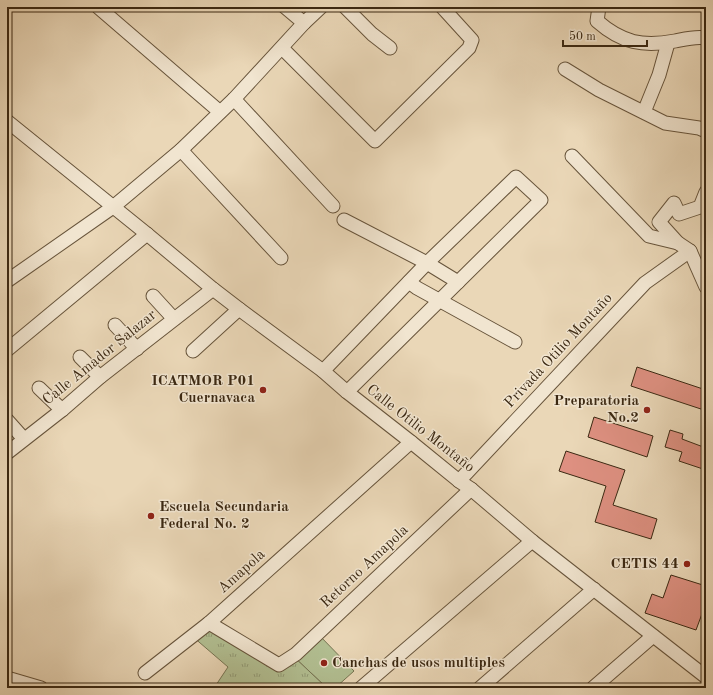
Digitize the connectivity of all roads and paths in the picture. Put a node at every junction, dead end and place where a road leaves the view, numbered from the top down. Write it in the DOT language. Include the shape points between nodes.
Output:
graph roads {
  1 [pos="98,7"];
  2 [pos="285,7"];
  3 [pos="321,7"];
  4 [pos="345,7"];
  5 [pos="442,7"];
  6 [pos="599,7"];
  7 [pos="304,24"];
  8 [pos="706,38"];
  9 [pos="668,43"];
  10 [pos="282,48"];
  11 [pos="390,48"];
  12 [pos="565,69"];
  13 [pos="234,99"];
  14 [pos="220,112"];
  15 [pos="644,112"];
  16 [pos="7,121"];
  17 [pos="706,131"];
  18 [pos="181,150"];
  19 [pos="572,156"];
  20 [pos="706,192"];
  21 [pos="333,206"];
  22 [pos="114,207"];
  23 [pos="344,220"];
  24 [pos="147,234"];
  25 [pos="678,242"];
  26 [pos="690,251"];
  27 [pos="281,258"];
  28 [pos="427,263"];
  29 [pos="8,278"];
  30 [pos="409,282"];
  31 [pos="458,282"];
  32 [pos="706,287"];
  33 [pos="213,289"];
  34 [pos="153,296"];
  35 [pos="440,301"];
  36 [pos="238,309"];
  37 [pos="174,319"];
  38 [pos="115,325"];
  39 [pos="515,342"];
  40 [pos="137,349"];
  41 [pos="7,350"];
  42 [pos="193,352"];
  43 [pos="80,357"];
  44 [pos="323,370"];
  45 [pos="100,377"];
  46 [pos="39,388"];
  47 [pos="347,392"];
  48 [pos="62,410"];
  49 [pos="7,420"];
  50 [pos="24,439"];
  51 [pos="411,442"];
  52 [pos="7,453"];
  53 [pos="459,481"];
  54 [pos="471,489"];
  55 [pos="532,541"];
  56 [pos="594,589"];
  57 [pos="209,623"];
  58 [pos="653,636"];
  59 [pos="145,673"];
  60 [pos="706,677"];
  61 [pos="7,678"];
  62 [pos="41,688"];
  63 [pos="361,688"];
  64 [pos="480,688"];
  65 [pos="593,688"];
  1 -- 14 [label="street"];
  2 -- 7 [label="street"];
  3 -- 7 [label="street"];
  4 -- 11 [label="street"];
  5 -- 10 [label="street" via="472,40 469,48 375,141"];
  6 -- 9 [label="street" via="597,21 606,29 635,42"];
  7 -- 10 [label="street"];
  8 -- 9 [label="street" via="700,36"];
  9 -- 15 [label="street" via="659,75"];
  10 -- 13 [label="street"];
  12 -- 15 [label="street" via="599,90"];
  13 -- 14 [label="street"];
  13 -- 21 [label="street"];
  14 -- 18 [label="street"];
  15 -- 17 [label="street" via="665,123"];
  16 -- 22 [label="street, Calle Otilio Montaño"];
  18 -- 22 [label="street"];
  18 -- 27 [label="street"];
  19 -- 25 [label="street" via="649,236"];
  20 -- 25 [label="street" via="700,207 679,214 674,203 659,222"];
  22 -- 24 [label="street, Calle Otilio Montaño"];
  22 -- 29 [label="street"];
  23 -- 28 [label="street"];
  24 -- 33 [label="street, Calle Otilio Montaño"];
  24 -- 41 [label="street"];
  25 -- 26 [label="street"];
  26 -- 32 [label="street"];
  26 -- 53 [label="street, Privada Otilio Montaño" via="645,283"];
  28 -- 30 [label="street"];
  28 -- 31 [label="street"];
  28 -- 31 [label="street" via="516,177 541,200"];
  30 -- 35 [label="street"];
  30 -- 44 [label="street"];
  31 -- 35 [label="street"];
  33 -- 36 [label="street, Calle Otilio Montaño"];
  33 -- 37 [label="street, Calle Amador Salazar"];
  34 -- 37 [label="street"];
  35 -- 39 [label="street"];
  35 -- 47 [label="street"];
  36 -- 42 [label="street"];
  36 -- 44 [label="street, Calle Otilio Montaño"];
  37 -- 40 [label="street, Calle Amador Salazar"];
  38 -- 40 [label="street"];
  40 -- 45 [label="street, Calle Amador Salazar"];
  43 -- 45 [label="street"];
  44 -- 47 [label="street, Calle Otilio Montaño"];
  45 -- 48 [label="street, Calle Amador Salazar"];
  46 -- 48 [label="street"];
  47 -- 51 [label="street, Calle Otilio Montaño"];
  48 -- 50 [label="street, Calle Amador Salazar"];
  49 -- 50 [label="street"];
  50 -- 52 [label="street, Calle Amador Salazar"];
  51 -- 53 [label="street, Calle Otilio Montaño"];
  51 -- 57 [label="street, Amapola"];
  53 -- 54 [label="street, Calle Otilio Montaño"];
  54 -- 55 [label="street, Calle Otilio Montaño"];
  54 -- 57 [label="street, Retorno Amapola" via="296,654 279,665"];
  55 -- 56 [label="street, Calle Otilio Montaño"];
  55 -- 63 [label="street"];
  56 -- 58 [label="street, Calle Otilio Montaño"];
  56 -- 64 [label="street"];
  57 -- 59 [label="street, Amapola"];
  58 -- 60 [label="street, Calle Otilio Montaño"];
  58 -- 65 [label="street"];
  61 -- 62 [label="street"];
}
